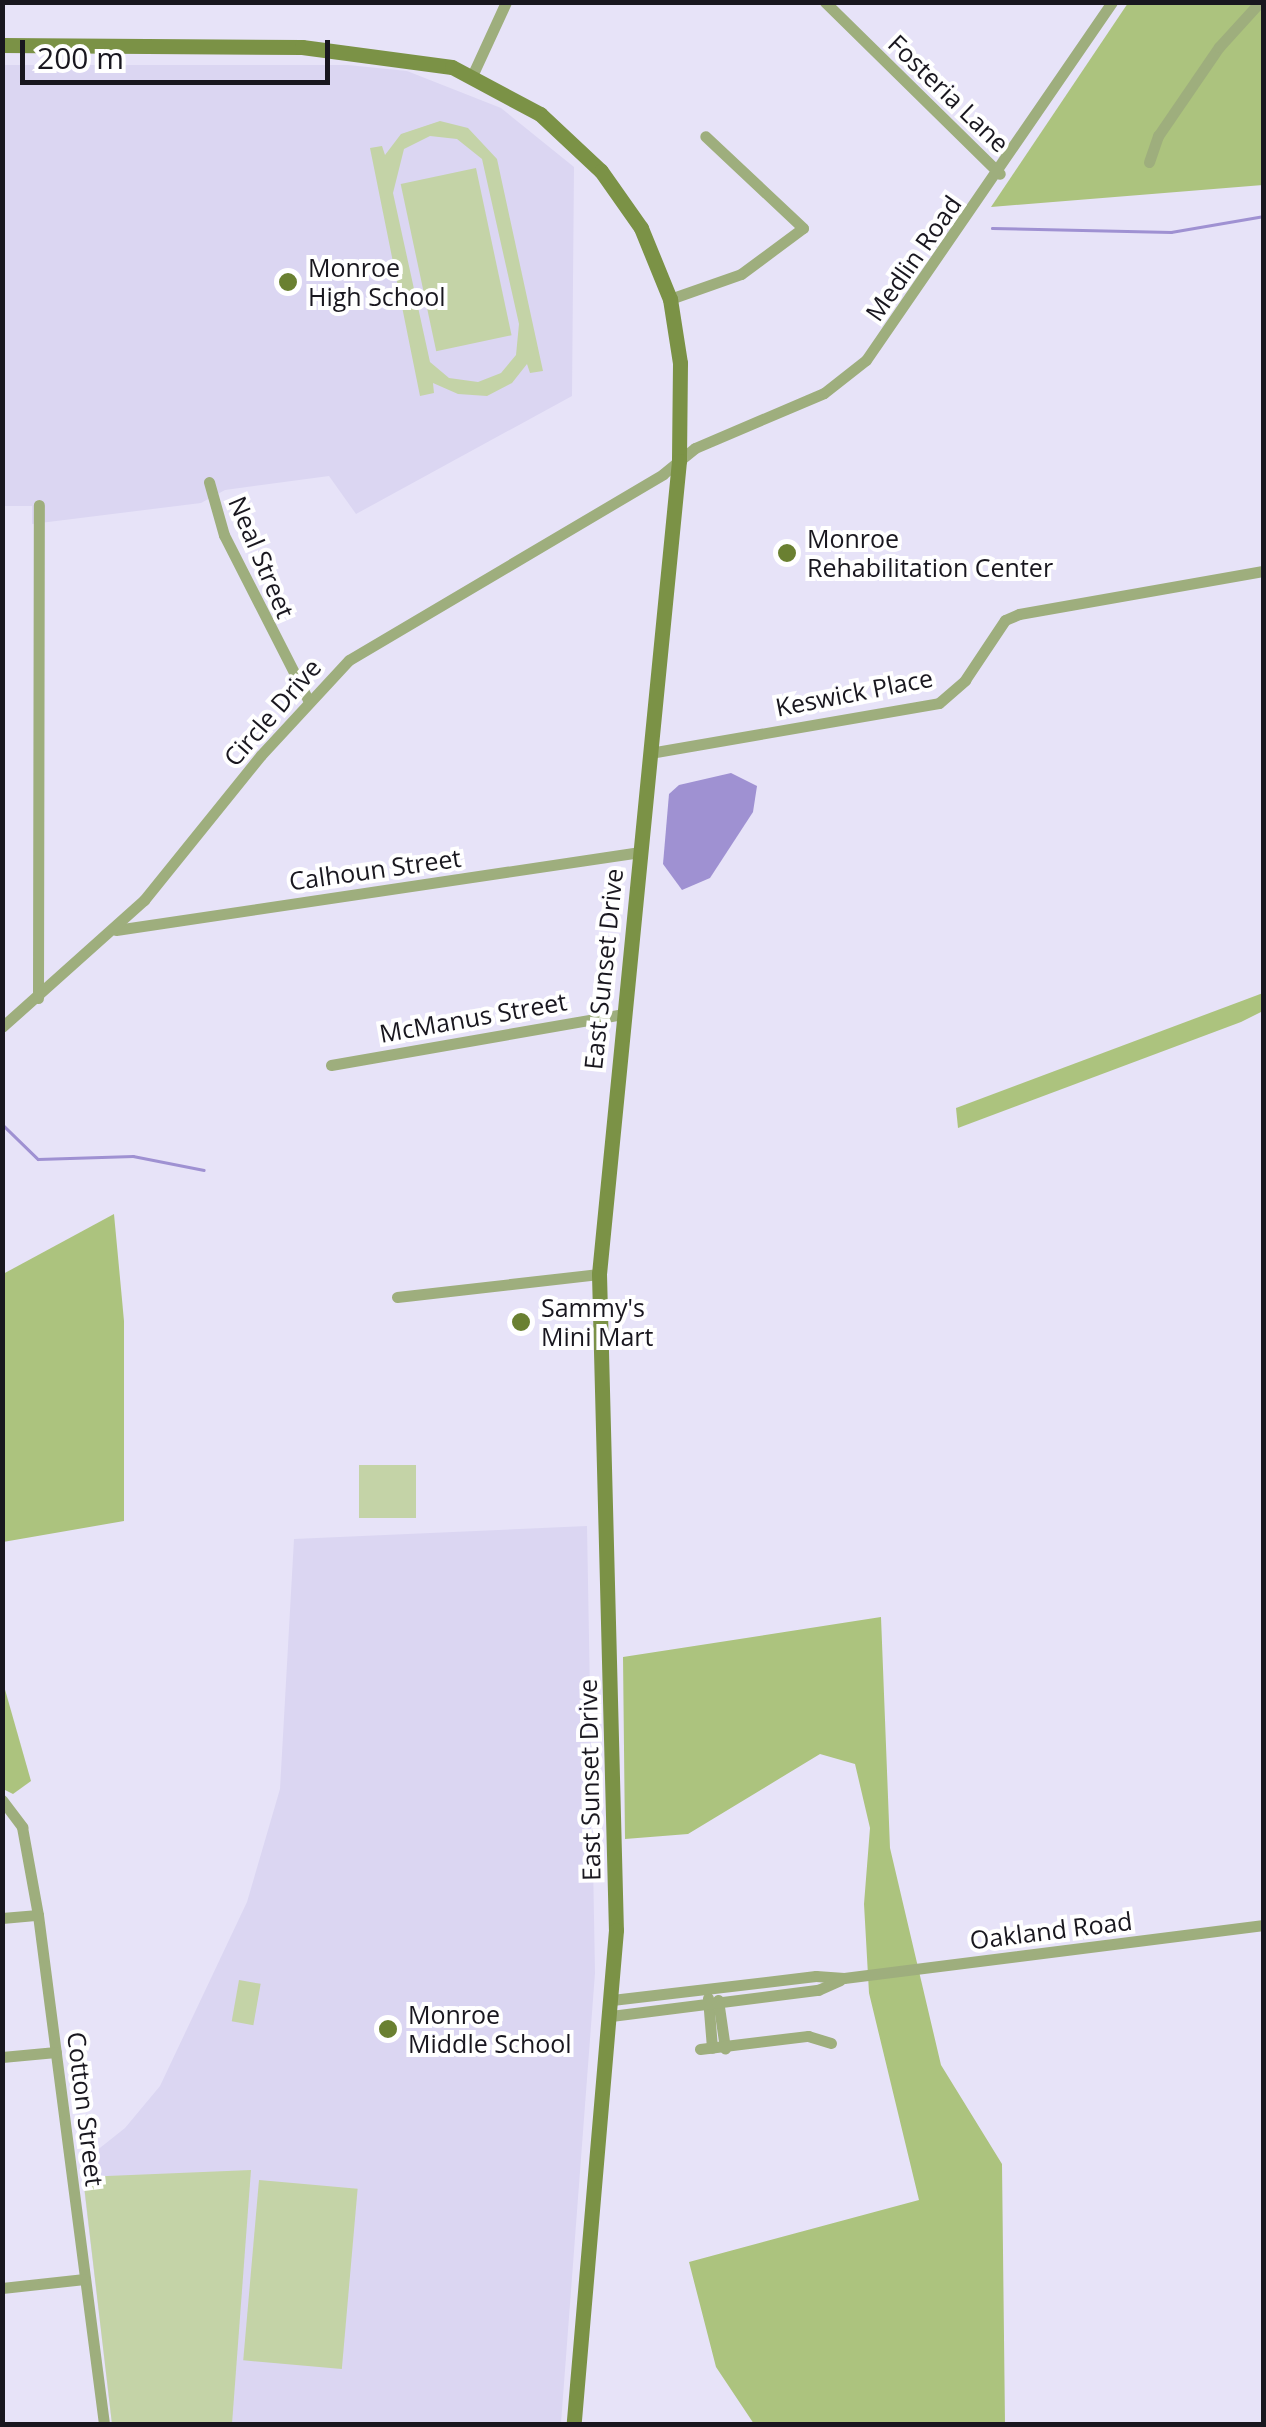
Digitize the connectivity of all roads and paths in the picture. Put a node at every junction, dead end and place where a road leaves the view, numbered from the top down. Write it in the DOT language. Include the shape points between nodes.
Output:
graph roads {
  1 [pos="506,2"];
  2 [pos="825,2"];
  3 [pos="1112,2"];
  4 [pos="1260,2"];
  5 [pos="2,45"];
  6 [pos="472,76"];
  7 [pos="706,136"];
  8 [pos="1149,162"];
  9 [pos="1000,174"];
  10 [pos="670,299"];
  11 [pos="679,461"];
  12 [pos="208,482"];
  13 [pos="40,506"];
  14 [pos="1264,572"];
  15 [pos="308,700"];
  16 [pos="650,752"];
  17 [pos="640,852"];
  18 [pos="116,930"];
  19 [pos="38,998"];
  20 [pos="623,1014"];
  21 [pos="2,1026"];
  22 [pos="331,1065"];
  23 [pos="600,1274"];
  24 [pos="398,1296"];
  25 [pos="6,1801"];
  26 [pos="38,1915"];
  27 [pos="2,1918"];
  28 [pos="1264,1925"];
  29 [pos="844,1978"];
  30 [pos="710,1989"];
  31 [pos="720,2003"];
  32 [pos="706,2005"];
  33 [pos="612,2008"];
  34 [pos="831,2043"];
  35 [pos="726,2048"];
  36 [pos="56,2052"];
  37 [pos="2,2058"];
  38 [pos="85,2278"];
  39 [pos="2,2288"];
  40 [pos="104,2424"];
  41 [pos="574,2424"];
  1 -- 6 [label="street"];
  2 -- 9 [label="street, Fosteria Lane"];
  3 -- 9 [label="street, Medlin Road"];
  4 -- 8 [label="street" via="1158,136"];
  5 -- 6 [label="street, East Sunset Drive" via="302,47 376,52"];
  6 -- 10 [label="street, East Sunset Drive" via="540,114 601,171 640,228"];
  7 -- 10 [label="street" via="803,228 741,274"];
  9 -- 11 [label="street, Medlin Road" via="866,360 824,393"];
  10 -- 11 [label="street, East Sunset Drive" via="680,363"];
  11 -- 15 [label="street, Circle Drive" via="372,644"];
  11 -- 16 [label="street, East Sunset Drive"];
  12 -- 15 [label="street, Neal Street" via="224,535"];
  13 -- 19 [label="street"];
  14 -- 16 [label="street, Keswick Place" via="1019,614 1005,620 966,680 939,703"];
  15 -- 18 [label="street, Circle Drive"];
  16 -- 17 [label="street, East Sunset Drive"];
  17 -- 18 [label="street, Calhoun Street"];
  17 -- 20 [label="street, East Sunset Drive"];
  18 -- 19 [label="street, Circle Drive"];
  19 -- 21 [label="street, Circle Drive"];
  20 -- 22 [label="street, McManus Street"];
  20 -- 23 [label="street, East Sunset Drive"];
  23 -- 24 [label="street"];
  23 -- 33 [label="street, East Sunset Drive" via="616,1848"];
  25 -- 26 [label="street, Cotton Street" via="22,1826"];
  26 -- 27 [label="street"];
  26 -- 36 [label="street, Cotton Street"];
  28 -- 29 [label="street, Oakland Road"];
  29 -- 30 [label="street, Oakland Road"];
  29 -- 31 [label="street, Oakland Road" via="818,1990"];
  30 -- 31 [label="street"];
  30 -- 32 [label="street"];
  30 -- 33 [label="street, Oakland Road"];
  31 -- 32 [label="street, Oakland Road"];
  31 -- 35 [label="street"];
  32 -- 33 [label="street, Oakland Road"];
  32 -- 35 [label="street" via="706,2048"];
  33 -- 41 [label="street, East Sunset Drive"];
  34 -- 35 [label="street" via="808,2036"];
  36 -- 37 [label="street"];
  36 -- 38 [label="street, Cotton Street"];
  38 -- 39 [label="street"];
  38 -- 40 [label="street, Cotton Street"];
}
